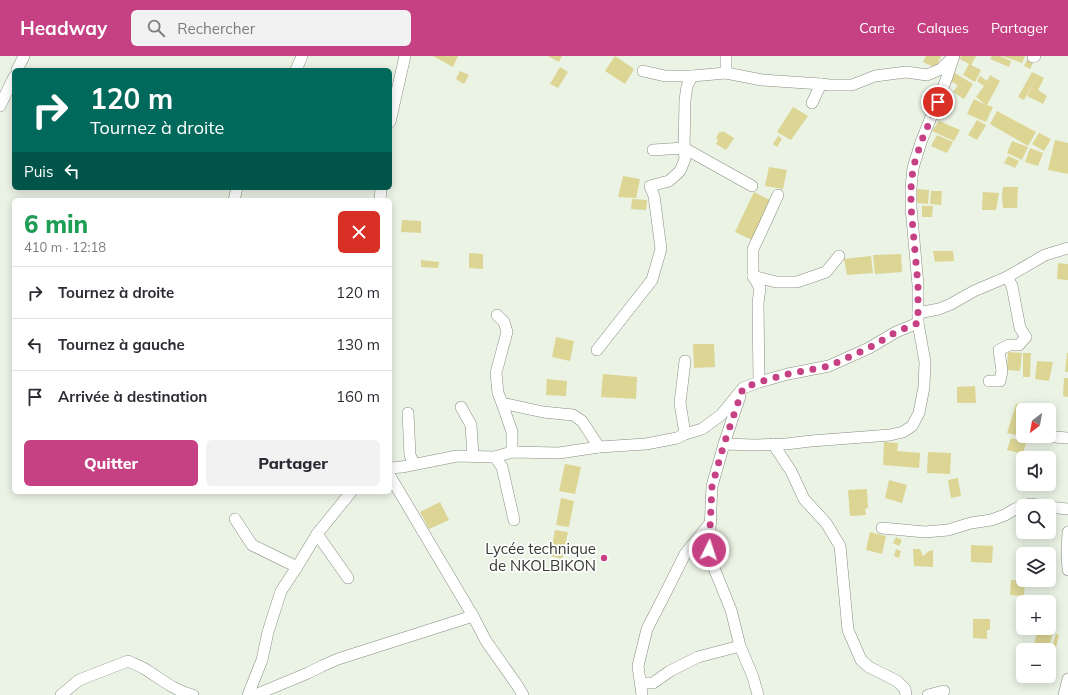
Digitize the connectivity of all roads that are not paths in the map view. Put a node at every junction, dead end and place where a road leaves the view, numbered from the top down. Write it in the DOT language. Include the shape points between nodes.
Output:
graph roads {
  1 [pos="24,56"];
  2 [pos="302,56"];
  3 [pos="405,56"];
  4 [pos="726,56"];
  5 [pos="954,56"];
  6 [pos="18,68"];
  7 [pos="297,68"];
  8 [pos="643,71"];
  9 [pos="726,73"];
  10 [pos="692,76"];
  11 [pos="12,81"];
  12 [pos="822,84"];
  13 [pos="812,103"];
  14 [pos="0,106"];
  15 [pos="392,113"];
  16 [pos="684,148"];
  17 [pos="653,150"];
  18 [pos="752,186"];
  19 [pos="778,195"];
  20 [pos="1068,248"];
  21 [pos="840,256"];
  22 [pos="753,276"];
  23 [pos="1007,277"];
  24 [pos="497,316"];
  25 [pos="918,318"];
  26 [pos="597,350"];
  27 [pos="685,361"];
  28 [pos="989,381"];
  29 [pos="759,382"];
  30 [pos="743,388"];
  31 [pos="502,403"];
  32 [pos="461,407"];
  33 [pos="408,413"];
  34 [pos="685,434"];
  35 [pos="1056,437"];
  36 [pos="1068,438"];
  37 [pos="724,444"];
  38 [pos="773,444"];
  39 [pos="599,447"];
  40 [pos="512,452"];
  41 [pos="474,456"];
  42 [pos="495,457"];
  43 [pos="414,464"];
  44 [pos="392,468"];
  45 [pos="392,479"];
  46 [pos="348,494"];
  47 [pos="1056,508"];
  48 [pos="1016,509"];
  49 [pos="1068,509"];
  50 [pos="235,519"];
  51 [pos="514,520"];
  52 [pos="711,522"];
  53 [pos="882,528"];
  54 [pos="1068,532"];
  55 [pos="317,534"];
  56 [pos="297,567"];
  57 [pos="1068,570"];
  58 [pos="348,578"];
  59 [pos="473,616"];
  60 [pos="740,646"];
  61 [pos="1068,679"];
  62 [pos="640,683"];
  63 [pos="944,691"];
  64 [pos="907,693"];
  65 [pos="61,695"];
  66 [pos="193,695"];
  67 [pos="248,695"];
  68 [pos="255,695"];
  69 [pos="523,695"];
  70 [pos="642,695"];
  71 [pos="758,695"];
  72 [pos="928,695"];
  73 [pos="1064,695"];
  1 -- 6 [label="street"];
  2 -- 7 [label="street"];
  3 -- 15 [label="street"];
  4 -- 9 [label="street"];
  5 -- 12 [label="street" via="941,69 927,75 906,72 875,76 852,86"];
  5 -- 25 [label="street" via="913,168 911,207 918,285"];
  8 -- 10 [label="street" via="665,76"];
  9 -- 10 [label="street"];
  9 -- 12 [label="street" via="762,80"];
  10 -- 16 [label="street" via="685,100"];
  11 -- 14 [label="street"];
  12 -- 13 [label="street"];
  16 -- 17 [label="street"];
  16 -- 18 [label="street"];
  16 -- 26 [label="street" via="685,159 680,171 669,181 650,186 654,196 661,249 652,280"];
  19 -- 22 [label="street" via="753,249"];
  20 -- 23 [label="street" via="1045,255"];
  21 -- 22 [label="street" via="826,272 797,282 776,282"];
  22 -- 29 [label="street" via="760,288"];
  23 -- 25 [label="street"];
  23 -- 28 [label="street" via="1012,286 1020,328 1026,337 1019,345 1009,345 999,350 1002,371 1000,381"];
  24 -- 31 [label="street" via="504,322 507,332 496,372 498,394"];
  25 -- 29 [label="street" via="869,348 829,366"];
  25 -- 38 [label="street" via="925,362 924,387 919,413 912,426 903,432 890,435"];
  27 -- 34 [label="street" via="680,403"];
  29 -- 30 [label="street"];
  30 -- 34 [label="street" via="721,416 702,429"];
  30 -- 37 [label="street"];
  31 -- 39 [label="street" via="543,412 573,415 582,421"];
  31 -- 40 [label="street" via="512,432"];
  32 -- 41 [label="street" via="471,425"];
  33 -- 43 [label="street" via="410,455"];
  34 -- 39 [label="street" via="646,444"];
  35 -- 36 [label="street"];
  37 -- 38 [label="street"];
  37 -- 52 [label="street" via="712,486"];
  38 -- 64 [label="street" via="791,471 804,499 826,523 840,546 848,630 861,660 869,667 897,681"];
  39 -- 40 [label="street" via="558,453"];
  40 -- 42 [label="street"];
  41 -- 42 [label="street"];
  41 -- 43 [label="street" via="457,456"];
  42 -- 51 [label="street" via="502,467"];
  43 -- 44 [label="street"];
  45 -- 59 [label="street"];
  46 -- 55 [label="street"];
  47 -- 49 [label="street"];
  48 -- 53 [label="street" via="991,520 948,530 925,532"];
  50 -- 56 [label="street" via="252,545"];
  52 -- 60 [label="street" via="709,550 732,610"];
  52 -- 62 [label="street" via="685,554 647,629 638,666"];
  54 -- 57 [label="street"];
  55 -- 56 [label="street"];
  55 -- 58 [label="street"];
  56 -- 67 [label="street" via="281,591 262,660"];
  59 -- 68 [label="street" via="338,659"];
  59 -- 69 [label="street" via="486,641"];
  60 -- 62 [label="street" via="698,657 653,683"];
  60 -- 71 [label="street"];
  61 -- 73 [label="street"];
  62 -- 70 [label="street"];
  63 -- 72 [label="street"];
  65 -- 66 [label="street" via="79,680 128,661"];
}
